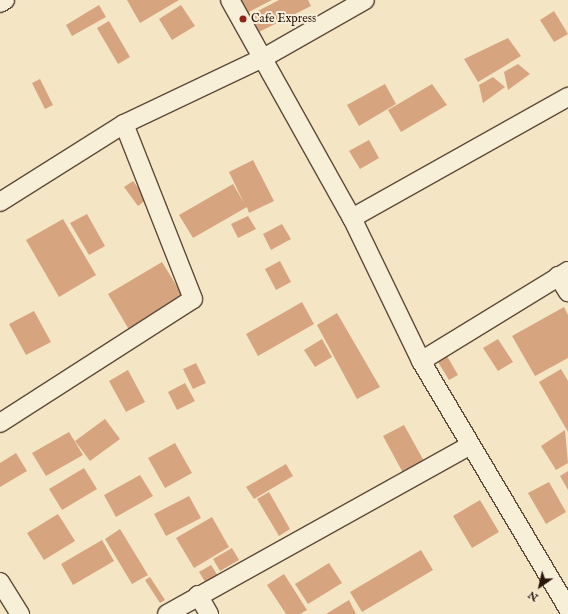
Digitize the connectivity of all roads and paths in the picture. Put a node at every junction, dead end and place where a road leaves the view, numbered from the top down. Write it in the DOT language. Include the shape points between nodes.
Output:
graph roads {
  1 [pos="5,0"];
  2 [pos="230,0"];
  3 [pos="365,0"];
  4 [pos="0,4"];
  5 [pos="265,57"];
  6 [pos="568,97"];
  7 [pos="124,124"];
  8 [pos="0,202"];
  9 [pos="352,218"];
  10 [pos="563,274"];
  11 [pos="568,292"];
  12 [pos="421,362"];
  13 [pos="0,423"];
  14 [pos="469,446"];
  15 [pos="0,582"];
  16 [pos="198,595"];
  17 [pos="568,609"];
  18 [pos="20,614"];
  19 [pos="167,614"];
  20 [pos="209,614"];
  1 -- 4 [label="street"];
  2 -- 5 [label="street"];
  3 -- 5 [label="street"];
  5 -- 7 [label="street"];
  5 -- 9 [label="street"];
  6 -- 9 [label="street"];
  7 -- 8 [label="street"];
  7 -- 13 [label="street" via="193,298"];
  9 -- 12 [label="street"];
  10 -- 11 [label="street"];
  10 -- 12 [label="street"];
  12 -- 14 [label="street"];
  14 -- 16 [label="street"];
  14 -- 17 [label="street"];
  15 -- 18 [label="street"];
  16 -- 19 [label="street"];
  16 -- 20 [label="street"];
}
